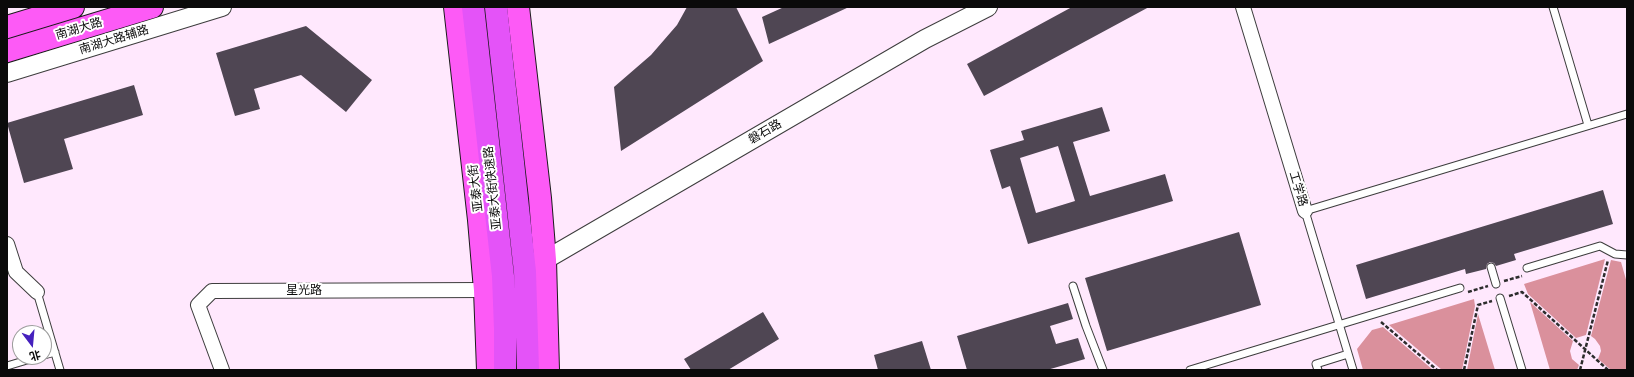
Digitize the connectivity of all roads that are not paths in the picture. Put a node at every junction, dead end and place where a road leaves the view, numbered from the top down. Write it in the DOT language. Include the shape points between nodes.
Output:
graph roads {
  1 [pos="73,7"];
  2 [pos="152,7"];
  3 [pos="222,7"];
  4 [pos="496,7"];
  5 [pos="518,7"];
  6 [pos="988,7"];
  7 [pos="1243,7"];
  8 [pos="1553,7"];
  9 [pos="459,9"];
  10 [pos="7,27"];
  11 [pos="7,51"];
  12 [pos="7,73"];
  13 [pos="1627,114"];
  14 [pos="1588,125"];
  15 [pos="1305,211"];
  16 [pos="7,244"];
  17 [pos="1627,255"];
  18 [pos="545,260"];
  19 [pos="1491,267"];
  20 [pos="1527,268"];
  21 [pos="1496,284"];
  22 [pos="1073,286"];
  23 [pos="1460,288"];
  24 [pos="485,290"];
  25 [pos="36,292"];
  26 [pos="1500,298"];
  27 [pos="1339,325"];
  28 [pos="55,352"];
  29 [pos="52,353"];
  30 [pos="1348,354"];
  31 [pos="60,370"];
  32 [pos="222,370"];
  33 [pos="488,370"];
  34 [pos="505,370"];
  35 [pos="528,370"];
  36 [pos="548,370"];
  37 [pos="1103,370"];
  38 [pos="1190,370"];
  39 [pos="1318,370"];
  40 [pos="1353,370"];
  41 [pos="1522,370"];
  1 -- 10 [label="main road, 南湖大路"];
  2 -- 11 [label="main road, 南湖大路"];
  3 -- 12 [label="street, 南湖大路辅路"];
  4 -- 35 [label="highway, 亚泰大街快速路" via="525,272"];
  5 -- 18 [label="main road"];
  6 -- 18 [label="street, 磐石路" via="925,39"];
  7 -- 15 [label="street, 工学路"];
  8 -- 14 [label="lane"];
  9 -- 24 [label="main road, 亚泰大街"];
  9 -- 34 [label="highway, 亚泰大街快速路" via="502,276"];
  13 -- 14 [label="lane"];
  14 -- 15 [label="lane"];
  15 -- 27 [label="lane, 工学路"];
  16 -- 25 [label="street" via="16,272"];
  17 -- 20 [label="lane" via="1615,254 1600,246"];
  18 -- 36 [label="main road"];
  19 -- 21 [label="lane"];
  22 -- 37 [label="lane"];
  23 -- 27 [label="lane"];
  24 -- 32 [label="street, 星光路" via="212,291 198,305"];
  24 -- 33 [label="main road, 亚泰大街"];
  25 -- 28 [label="lane"];
  26 -- 41 [label="lane"];
  27 -- 30 [label="lane, 工学路"];
  27 -- 38 [label="lane"];
  28 -- 29 [label="lane"];
  28 -- 31 [label="lane"];
  30 -- 39 [label="lane" via="1316,364"];
  30 -- 40 [label="lane, 工学路"];
}
